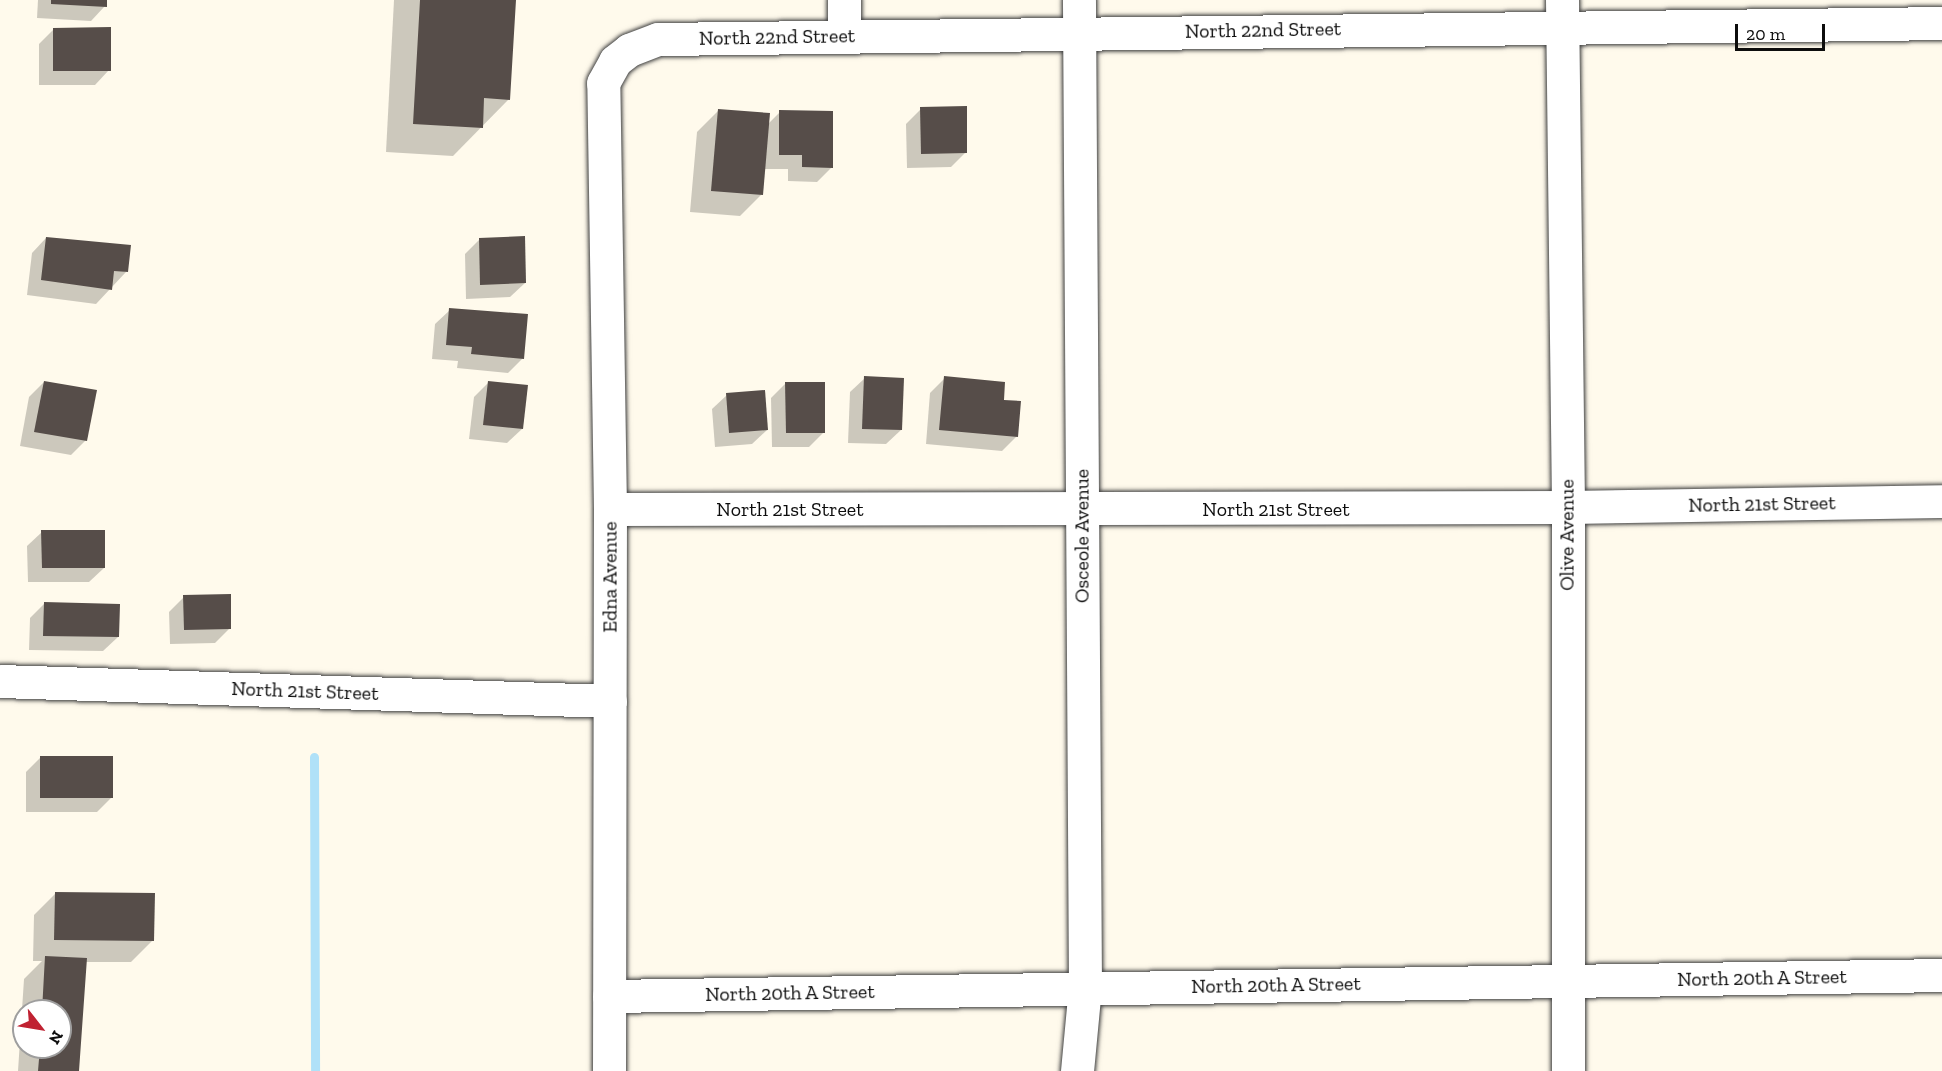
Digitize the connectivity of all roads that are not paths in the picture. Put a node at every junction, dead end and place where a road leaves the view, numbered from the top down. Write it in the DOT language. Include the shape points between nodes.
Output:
graph roads {
  1 [pos="844,0"];
  2 [pos="1079,0"];
  3 [pos="1563,13"];
  4 [pos="1942,23"];
  5 [pos="1079,33"];
  6 [pos="844,36"];
  7 [pos="603,82"];
  8 [pos="1942,501"];
  9 [pos="1568,507"];
  10 [pos="610,509"];
  11 [pos="1082,510"];
  12 [pos="0,681"];
  13 [pos="610,700"];
  14 [pos="1942,975"];
  15 [pos="1569,981"];
  16 [pos="1085,987"];
  17 [pos="609,996"];
  18 [pos="609,1071"];
  19 [pos="1077,1071"];
  20 [pos="1568,1071"];
  1 -- 6 [label="street"];
  2 -- 5 [label="street, Osceole Avenue"];
  3 -- 4 [label="street, North 22nd Street"];
  3 -- 5 [label="street, North 22nd Street"];
  3 -- 9 [label="street, Olive Avenue"];
  5 -- 6 [label="street, North 22nd Street"];
  5 -- 11 [label="street, Osceole Avenue"];
  6 -- 7 [label="street, North 22nd Street" via="658,39 629,50 615,61"];
  7 -- 10 [label="street, Edna Avenue"];
  8 -- 9 [label="street, North 21st Street"];
  9 -- 11 [label="street, North 21st Street"];
  9 -- 15 [label="street, Olive Avenue"];
  10 -- 11 [label="street, North 21st Street"];
  10 -- 13 [label="street, Edna Avenue"];
  11 -- 16 [label="street, Osceole Avenue"];
  12 -- 13 [label="street, North 21st Street"];
  13 -- 17 [label="street, Edna Avenue"];
  14 -- 15 [label="street, North 20th A Street"];
  15 -- 16 [label="street, North 20th A Street"];
  15 -- 20 [label="street, Olive Avenue"];
  16 -- 17 [label="street, North 20th A Street"];
  16 -- 19 [label="street, Osceole Avenue"];
  17 -- 18 [label="street, Edna Avenue"];
}
